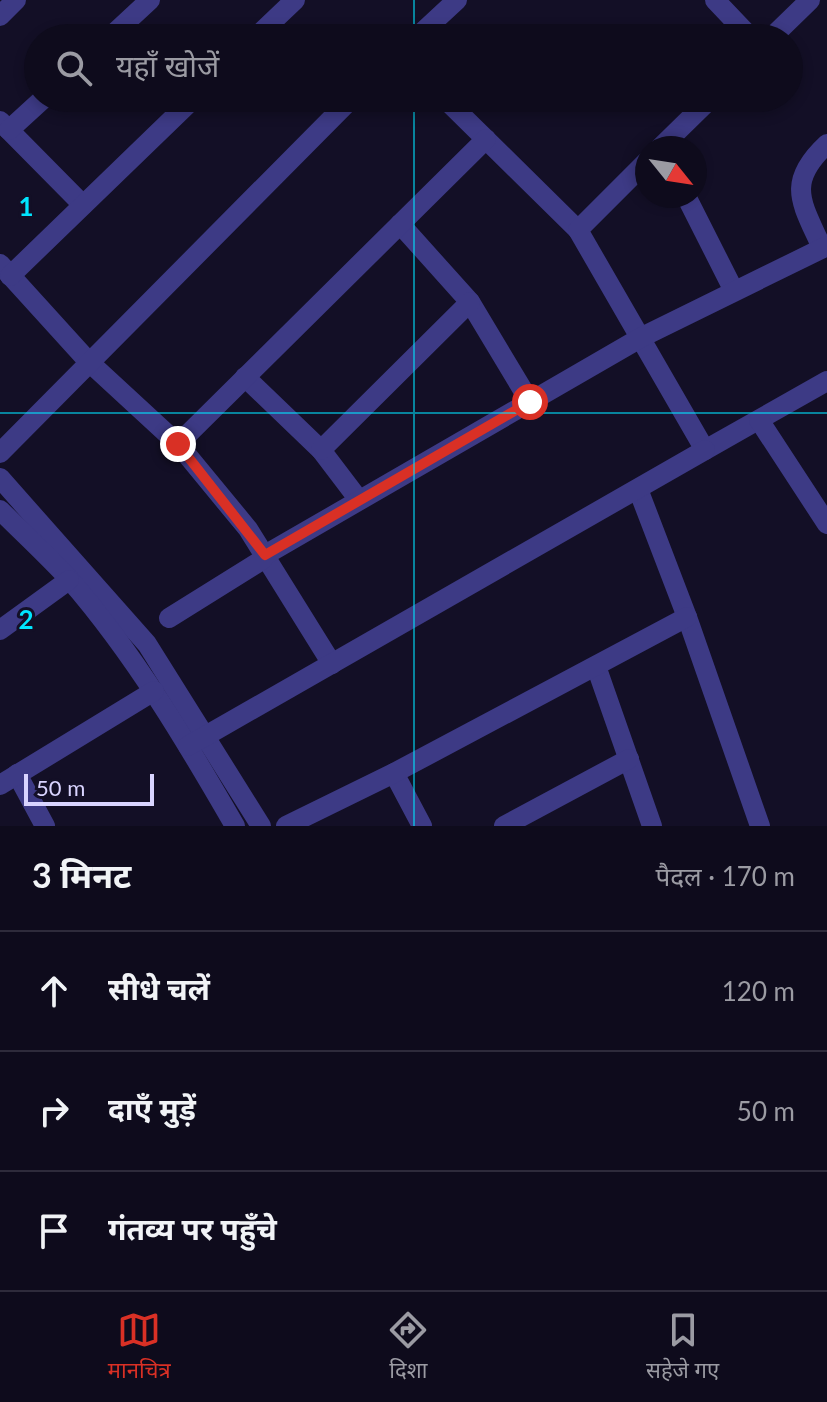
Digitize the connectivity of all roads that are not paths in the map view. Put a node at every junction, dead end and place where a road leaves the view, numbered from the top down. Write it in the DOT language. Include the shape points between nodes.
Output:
graph roads {
  1 [pos="16,0"];
  2 [pos="150,0"];
  3 [pos="295,0"];
  4 [pos="457,0"];
  5 [pos="715,0"];
  6 [pos="810,0"];
  7 [pos="820,0"];
  8 [pos="827,8"];
  9 [pos="0,16"];
  10 [pos="124,24"];
  11 [pos="270,24"];
  12 [pos="431,24"];
  13 [pos="738,24"];
  14 [pos="785,24"];
  15 [pos="24,112"];
  16 [pos="179,112"];
  17 [pos="338,112"];
  18 [pos="458,112"];
  19 [pos="697,112"];
  20 [pos="4,126"];
  21 [pos="673,136"];
  22 [pos="486,139"];
  23 [pos="827,144"];
  24 [pos="635,173"];
  25 [pos="83,205"];
  26 [pos="692,208"];
  27 [pos="400,224"];
  28 [pos="578,230"];
  29 [pos="825,247"];
  30 [pos="5,270"];
  31 [pos="734,291"];
  32 [pos="470,302"];
  33 [pos="642,337"];
  34 [pos="88,361"];
  35 [pos="245,377"];
  36 [pos="827,381"];
  37 [pos="530,402"];
  38 [pos="759,420"];
  39 [pos="178,444"];
  40 [pos="321,450"];
  41 [pos="705,450"];
  42 [pos="0,453"];
  43 [pos="0,478"];
  44 [pos="638,489"];
  45 [pos="359,500"];
  46 [pos="0,510"];
  47 [pos="827,524"];
  48 [pos="265,555"];
  49 [pos="69,580"];
  50 [pos="687,617"];
  51 [pos="169,618"];
  52 [pos="0,630"];
  53 [pos="332,664"];
  54 [pos="596,666"];
  55 [pos="154,691"];
  56 [pos="207,734"];
  57 [pos="188,746"];
  58 [pos="629,759"];
  59 [pos="394,773"];
  60 [pos="9,780"];
  61 [pos="45,826"];
  62 [pos="235,826"];
  63 [pos="261,826"];
  64 [pos="286,826"];
  65 [pos="422,826"];
  66 [pos="504,826"];
  67 [pos="652,826"];
  68 [pos="760,826"];
  1 -- 9 [label="street"];
  2 -- 10 [label="street"];
  3 -- 11 [label="street"];
  4 -- 12 [label="street"];
  5 -- 13 [label="street"];
  6 -- 14 [label="street"];
  7 -- 8 [label="street"];
  15 -- 20 [label="street"];
  16 -- 25 [label="street"];
  17 -- 34 [label="street"];
  18 -- 22 [label="street"];
  19 -- 21 [label="street"];
  20 -- 25 [label="street"];
  22 -- 27 [label="street"];
  22 -- 28 [label="street"];
  23 -- 29 [label="street" via="798,187"];
  24 -- 28 [label="street"];
  25 -- 30 [label="street"];
  26 -- 31 [label="street"];
  27 -- 32 [label="street"];
  27 -- 35 [label="street"];
  28 -- 33 [label="street"];
  29 -- 31 [label="street"];
  30 -- 34 [label="street"];
  31 -- 33 [label="street"];
  32 -- 37 [label="street"];
  32 -- 40 [label="street"];
  33 -- 37 [label="street"];
  33 -- 41 [label="street"];
  34 -- 39 [label="street"];
  34 -- 42 [label="street"];
  35 -- 39 [label="street"];
  35 -- 40 [label="street"];
  36 -- 38 [label="street"];
  37 -- 45 [label="street"];
  38 -- 41 [label="street"];
  38 -- 47 [label="street"];
  39 -- 48 [label="street"];
  40 -- 45 [label="street"];
  41 -- 44 [label="street"];
  43 -- 56 [label="street" via="147,644"];
  44 -- 50 [label="street"];
  44 -- 53 [label="street"];
  45 -- 48 [label="street"];
  46 -- 49 [label="street"];
  48 -- 51 [label="street"];
  48 -- 53 [label="street"];
  49 -- 52 [label="street"];
  49 -- 55 [label="street"];
  50 -- 54 [label="street"];
  50 -- 68 [label="street"];
  53 -- 56 [label="street"];
  54 -- 58 [label="street"];
  54 -- 59 [label="street"];
  55 -- 57 [label="street"];
  55 -- 60 [label="street"];
  56 -- 57 [label="street"];
  56 -- 63 [label="street"];
  57 -- 62 [label="street"];
  58 -- 66 [label="street"];
  58 -- 67 [label="street"];
  59 -- 64 [label="street"];
  59 -- 65 [label="street"];
  60 -- 61 [label="street"];
}
